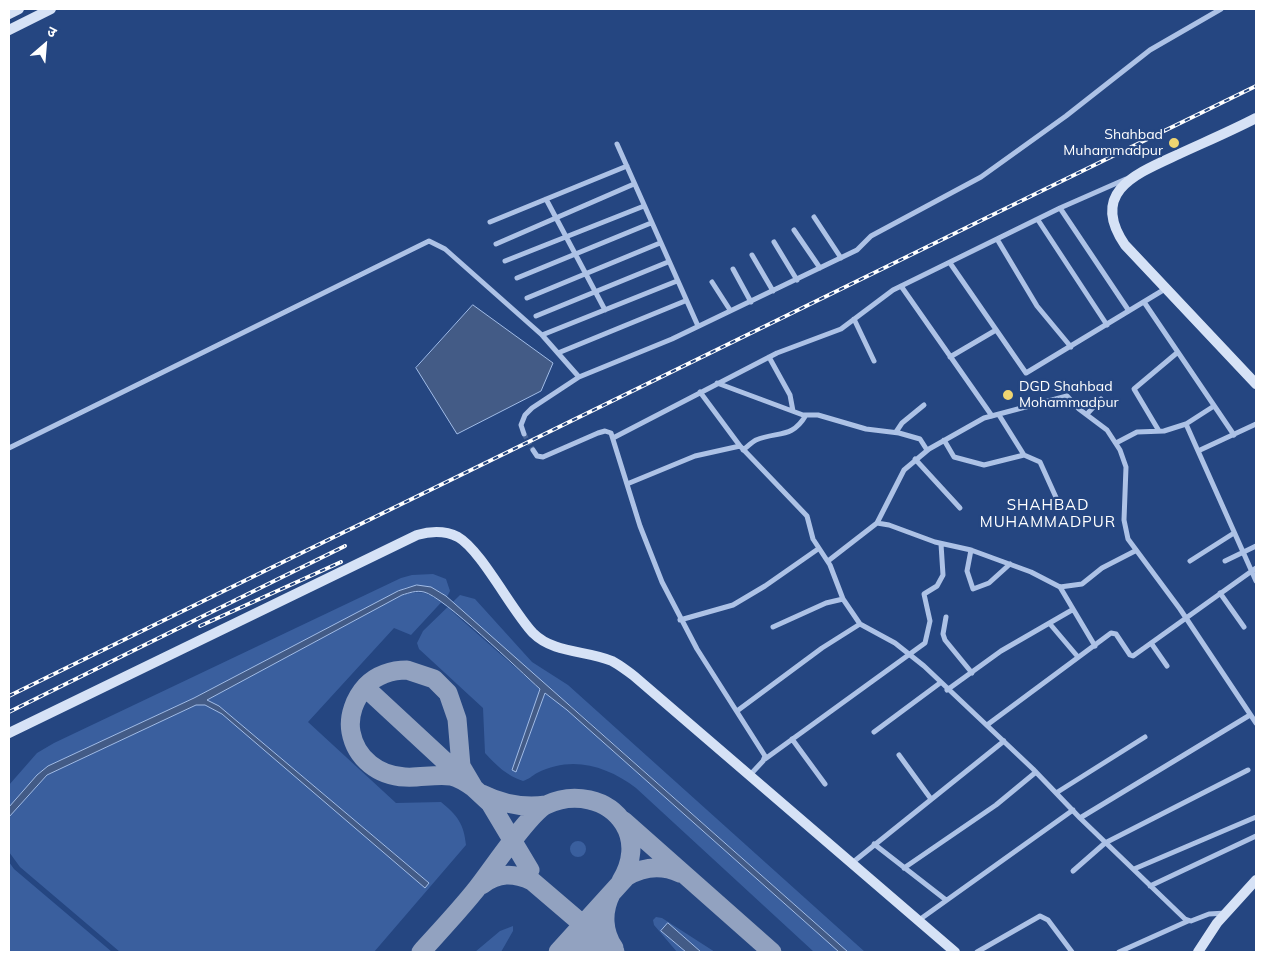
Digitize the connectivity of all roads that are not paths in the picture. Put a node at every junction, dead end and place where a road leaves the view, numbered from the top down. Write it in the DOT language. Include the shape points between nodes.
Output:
graph roads {
  1 [pos="19,9"];
  2 [pos="51,9"];
  3 [pos="1221,9"];
  4 [pos="9,14"];
  5 [pos="9,30"];
  6 [pos="1256,118"];
  7 [pos="617,144"];
  8 [pos="627,166"];
  9 [pos="1131,177"];
  10 [pos="634,184"];
  11 [pos="546,199"];
  12 [pos="644,206"];
  13 [pos="1060,208"];
  14 [pos="555,217"];
  15 [pos="814,217"];
  16 [pos="1038,220"];
  17 [pos="490,222"];
  18 [pos="651,223"];
  19 [pos="794,230"];
  20 [pos="566,236"];
  21 [pos="997,239"];
  22 [pos="774,242"];
  23 [pos="660,243"];
  24 [pos="496,244"];
  25 [pos="576,254"];
  26 [pos="752,255"];
  27 [pos="841,258"];
  28 [pos="506,261"];
  29 [pos="668,262"];
  30 [pos="950,263"];
  31 [pos="820,268"];
  32 [pos="733,269"];
  33 [pos="586,274"];
  34 [pos="517,278"];
  35 [pos="796,280"];
  36 [pos="677,281"];
  37 [pos="712,282"];
  38 [pos="901,286"];
  39 [pos="1165,289"];
  40 [pos="773,291"];
  41 [pos="596,292"];
  42 [pos="527,298"];
  43 [pos="685,301"];
  44 [pos="751,302"];
  45 [pos="1144,302"];
  46 [pos="605,310"];
  47 [pos="730,310"];
  48 [pos="1129,312"];
  49 [pos="536,316"];
  50 [pos="854,319"];
  51 [pos="699,325"];
  52 [pos="1106,325"];
  53 [pos="996,330"];
  54 [pos="542,335"];
  55 [pos="1072,347"];
  56 [pos="1178,352"];
  57 [pos="558,353"];
  58 [pos="950,356"];
  59 [pos="769,357"];
  60 [pos="874,361"];
  61 [pos="579,377"];
  62 [pos="717,383"];
  63 [pos="1256,384"];
  64 [pos="700,392"];
  65 [pos="1101,399"];
  66 [pos="924,405"];
  67 [pos="1214,406"];
  68 [pos="793,411"];
  69 [pos="1087,414"];
  70 [pos="806,415"];
  71 [pos="999,415"];
  72 [pos="992,416"];
  73 [pos="1186,424"];
  74 [pos="1256,424"];
  75 [pos="1158,431"];
  76 [pos="896,432"];
  77 [pos="524,434"];
  78 [pos="1234,435"];
  79 [pos="613,438"];
  80 [pos="944,440"];
  81 [pos="1116,443"];
  82 [pos="9,448"];
  83 [pos="741,448"];
  84 [pos="533,450"];
  85 [pos="927,450"];
  86 [pos="1198,452"];
  87 [pos="1024,455"];
  88 [pos="915,459"];
  89 [pos="626,484"];
  90 [pos="1059,504"];
  91 [pos="960,508"];
  92 [pos="877,523"];
  93 [pos="1234,533"];
  94 [pos="941,544"];
  95 [pos="1256,546"];
  96 [pos="818,549"];
  97 [pos="971,550"];
  98 [pos="1135,551"];
  99 [pos="1242,553"];
  100 [pos="1190,560"];
  101 [pos="828,561"];
  102 [pos="1225,561"];
  103 [pos="1010,564"];
  104 [pos="1254,569"];
  105 [pos="1256,581"];
  106 [pos="1060,587"];
  107 [pos="1220,594"];
  108 [pos="843,599"];
  109 [pos="1072,610"];
  110 [pos="946,617"];
  111 [pos="1186,618"];
  112 [pos="680,620"];
  113 [pos="860,624"];
  114 [pos="1050,624"];
  115 [pos="773,626"];
  116 [pos="1244,627"];
  117 [pos="1151,643"];
  118 [pos="1095,646"];
  119 [pos="909,654"];
  120 [pos="1078,657"];
  121 [pos="1167,666"];
  122 [pos="972,673"];
  123 [pos="940,683"];
  124 [pos="947,690"];
  125 [pos="737,711"];
  126 [pos="1250,714"];
  127 [pos="1256,723"];
  128 [pos="986,725"];
  129 [pos="874,732"];
  130 [pos="9,734"];
  131 [pos="1145,737"];
  132 [pos="792,740"];
  133 [pos="1004,742"];
  134 [pos="899,755"];
  135 [pos="765,758"];
  136 [pos="1248,770"];
  137 [pos="1036,772"];
  138 [pos="749,775"];
  139 [pos="825,784"];
  140 [pos="1056,793"];
  141 [pos="931,799"];
  142 [pos="1073,810"];
  143 [pos="1256,817"];
  144 [pos="1080,818"];
  145 [pos="1256,836"];
  146 [pos="1106,843"];
  147 [pos="874,844"];
  148 [pos="852,863"];
  149 [pos="904,868"];
  150 [pos="1134,870"];
  151 [pos="1073,871"];
  152 [pos="1256,880"];
  153 [pos="1150,886"];
  154 [pos="946,900"];
  155 [pos="1226,913"];
  156 [pos="918,921"];
  157 [pos="1188,921"];
  158 [pos="955,952"];
  159 [pos="977,952"];
  160 [pos="1072,952"];
  161 [pos="1119,952"];
  162 [pos="1198,952"];
  1 -- 4 [label="street"];
  2 -- 5 [label="street"];
  3 -- 27 [label="street" via="1150,50 986,174 871,236 857,250"];
  6 -- 9 [label="street"];
  7 -- 8 [label="street"];
  8 -- 10 [label="street"];
  8 -- 11 [label="street"];
  9 -- 13 [label="street"];
  9 -- 39 [label="street" via="1113,204 1114,226 1125,245"];
  10 -- 12 [label="street"];
  10 -- 14 [label="street"];
  11 -- 14 [label="street"];
  11 -- 17 [label="street"];
  12 -- 18 [label="street"];
  12 -- 20 [label="street"];
  13 -- 16 [label="street"];
  13 -- 48 [label="street"];
  14 -- 20 [label="street"];
  14 -- 24 [label="street"];
  15 -- 27 [label="street"];
  16 -- 21 [label="street"];
  16 -- 52 [label="street"];
  18 -- 23 [label="street"];
  18 -- 25 [label="street"];
  19 -- 31 [label="street"];
  20 -- 25 [label="street"];
  20 -- 28 [label="street"];
  21 -- 30 [label="street"];
  21 -- 55 [label="street" via="1037,306"];
  22 -- 35 [label="street"];
  23 -- 29 [label="street"];
  23 -- 33 [label="street"];
  25 -- 33 [label="street"];
  25 -- 34 [label="street"];
  26 -- 40 [label="street"];
  27 -- 31 [label="street"];
  29 -- 36 [label="street"];
  29 -- 41 [label="street"];
  30 -- 38 [label="street"];
  30 -- 53 [label="street"];
  31 -- 35 [label="street"];
  32 -- 44 [label="street"];
  33 -- 41 [label="street"];
  33 -- 42 [label="street"];
  35 -- 40 [label="street"];
  36 -- 43 [label="street"];
  36 -- 46 [label="street"];
  37 -- 47 [label="street"];
  38 -- 50 [label="street"];
  38 -- 58 [label="street"];
  39 -- 45 [label="street"];
  39 -- 63 [label="street"];
  40 -- 44 [label="street"];
  41 -- 46 [label="street"];
  41 -- 49 [label="street"];
  43 -- 51 [label="street"];
  43 -- 57 [label="street"];
  44 -- 47 [label="street"];
  45 -- 48 [label="street"];
  45 -- 56 [label="street"];
  46 -- 54 [label="street"];
  47 -- 51 [label="street"];
  48 -- 52 [label="street"];
  50 -- 59 [label="street" via="836,332"];
  50 -- 60 [label="street"];
  51 -- 61 [label="street"];
  52 -- 55 [label="street"];
  53 -- 55 [label="street" via="1025,373"];
  53 -- 58 [label="street"];
  54 -- 57 [label="street"];
  54 -- 82 [label="street" via="445,249 429,241"];
  56 -- 67 [label="street"];
  56 -- 75 [label="street" via="1134,390"];
  57 -- 61 [label="street"];
  58 -- 72 [label="street"];
  59 -- 62 [label="street"];
  59 -- 68 [label="street" via="790,395"];
  61 -- 77 [label="street" via="525,415 521,425"];
  62 -- 64 [label="street"];
  62 -- 68 [label="street"];
  64 -- 79 [label="street"];
  64 -- 83 [label="street"];
  65 -- 69 [label="street"];
  66 -- 76 [label="street"];
  67 -- 73 [label="street"];
  67 -- 78 [label="street"];
  68 -- 70 [label="street"];
  69 -- 71 [label="street" via="1071,398 1062,395"];
  69 -- 81 [label="street" via="1107,430"];
  70 -- 76 [label="street" via="818,415 866,429"];
  70 -- 83 [label="street" via="796,428"];
  71 -- 72 [label="street"];
  71 -- 87 [label="street"];
  72 -- 80 [label="street"];
  73 -- 75 [label="street"];
  73 -- 86 [label="street"];
  74 -- 78 [label="street"];
  75 -- 81 [label="street" via="1137,432"];
  76 -- 85 [label="street" via="920,439"];
  78 -- 86 [label="street"];
  79 -- 84 [label="street" via="611,433 598,432 543,457 537,456"];
  79 -- 89 [label="street"];
  80 -- 85 [label="street"];
  80 -- 87 [label="street" via="954,457 982,465"];
  81 -- 98 [label="street" via="1126,462 1124,520 1128,539"];
  83 -- 89 [label="street" via="695,456"];
  83 -- 96 [label="street" via="807,516"];
  85 -- 88 [label="street"];
  86 -- 93 [label="street"];
  87 -- 90 [label="street" via="1040,462"];
  88 -- 91 [label="street"];
  88 -- 92 [label="street" via="899,478"];
  89 -- 112 [label="street" via="660,577"];
  92 -- 94 [label="street"];
  92 -- 101 [label="street"];
  93 -- 99 [label="street"];
  93 -- 100 [label="street"];
  94 -- 97 [label="street"];
  94 -- 119 [label="street" via="943,575 937,586 924,594 930,620 928,640"];
  95 -- 99 [label="street"];
  96 -- 101 [label="street"];
  96 -- 112 [label="street" via="733,605"];
  97 -- 103 [label="street"];
  97 -- 103 [label="street" via="967,571 973,588 989,583"];
  98 -- 106 [label="street" via="1102,568 1082,584"];
  98 -- 111 [label="street"];
  99 -- 102 [label="street"];
  99 -- 104 [label="street"];
  101 -- 108 [label="street"];
  103 -- 106 [label="street"];
  104 -- 105 [label="street"];
  104 -- 107 [label="street"];
  106 -- 109 [label="street"];
  107 -- 111 [label="street"];
  107 -- 116 [label="street"];
  108 -- 113 [label="street"];
  108 -- 115 [label="street"];
  109 -- 114 [label="street"];
  109 -- 118 [label="street"];
  110 -- 122 [label="street" via="945,640"];
  111 -- 117 [label="street"];
  111 -- 126 [label="street"];
  112 -- 125 [label="street"];
  113 -- 119 [label="street"];
  113 -- 125 [label="street"];
  114 -- 120 [label="street"];
  114 -- 122 [label="street" via="1000,651"];
  117 -- 118 [label="street" via="1131,656 1114,633 1110,633"];
  117 -- 121 [label="street"];
  118 -- 120 [label="street"];
  119 -- 123 [label="street"];
  119 -- 132 [label="street"];
  120 -- 128 [label="street"];
  122 -- 124 [label="street"];
  123 -- 124 [label="street"];
  123 -- 129 [label="street"];
  124 -- 128 [label="street"];
  125 -- 135 [label="street"];
  126 -- 127 [label="street"];
  126 -- 144 [label="street"];
  128 -- 133 [label="street"];
  130 -- 138 [label="street" via="417,535 441,532 460,538 474,553 517,613 541,640 551,646 612,662 634,676"];
  131 -- 140 [label="street"];
  132 -- 135 [label="street"];
  132 -- 139 [label="street"];
  133 -- 137 [label="street"];
  133 -- 141 [label="street"];
  134 -- 141 [label="street"];
  135 -- 138 [label="street"];
  136 -- 146 [label="street"];
  137 -- 140 [label="street"];
  137 -- 149 [label="street" via="996,806"];
  138 -- 148 [label="street"];
  140 -- 142 [label="street"];
  141 -- 147 [label="street"];
  142 -- 144 [label="street"];
  142 -- 154 [label="street"];
  143 -- 150 [label="street"];
  144 -- 146 [label="street"];
  145 -- 153 [label="street"];
  146 -- 150 [label="street"];
  146 -- 151 [label="street"];
  147 -- 148 [label="street"];
  147 -- 149 [label="street"];
  148 -- 156 [label="street"];
  149 -- 154 [label="street"];
  150 -- 153 [label="street"];
  152 -- 155 [label="street"];
  153 -- 157 [label="street"];
  154 -- 156 [label="street"];
  155 -- 157 [label="street" via="1209,914"];
  155 -- 162 [label="street"];
  156 -- 158 [label="street"];
  157 -- 161 [label="street"];
  159 -- 160 [label="street" via="1040,916 1048,920"];
}
